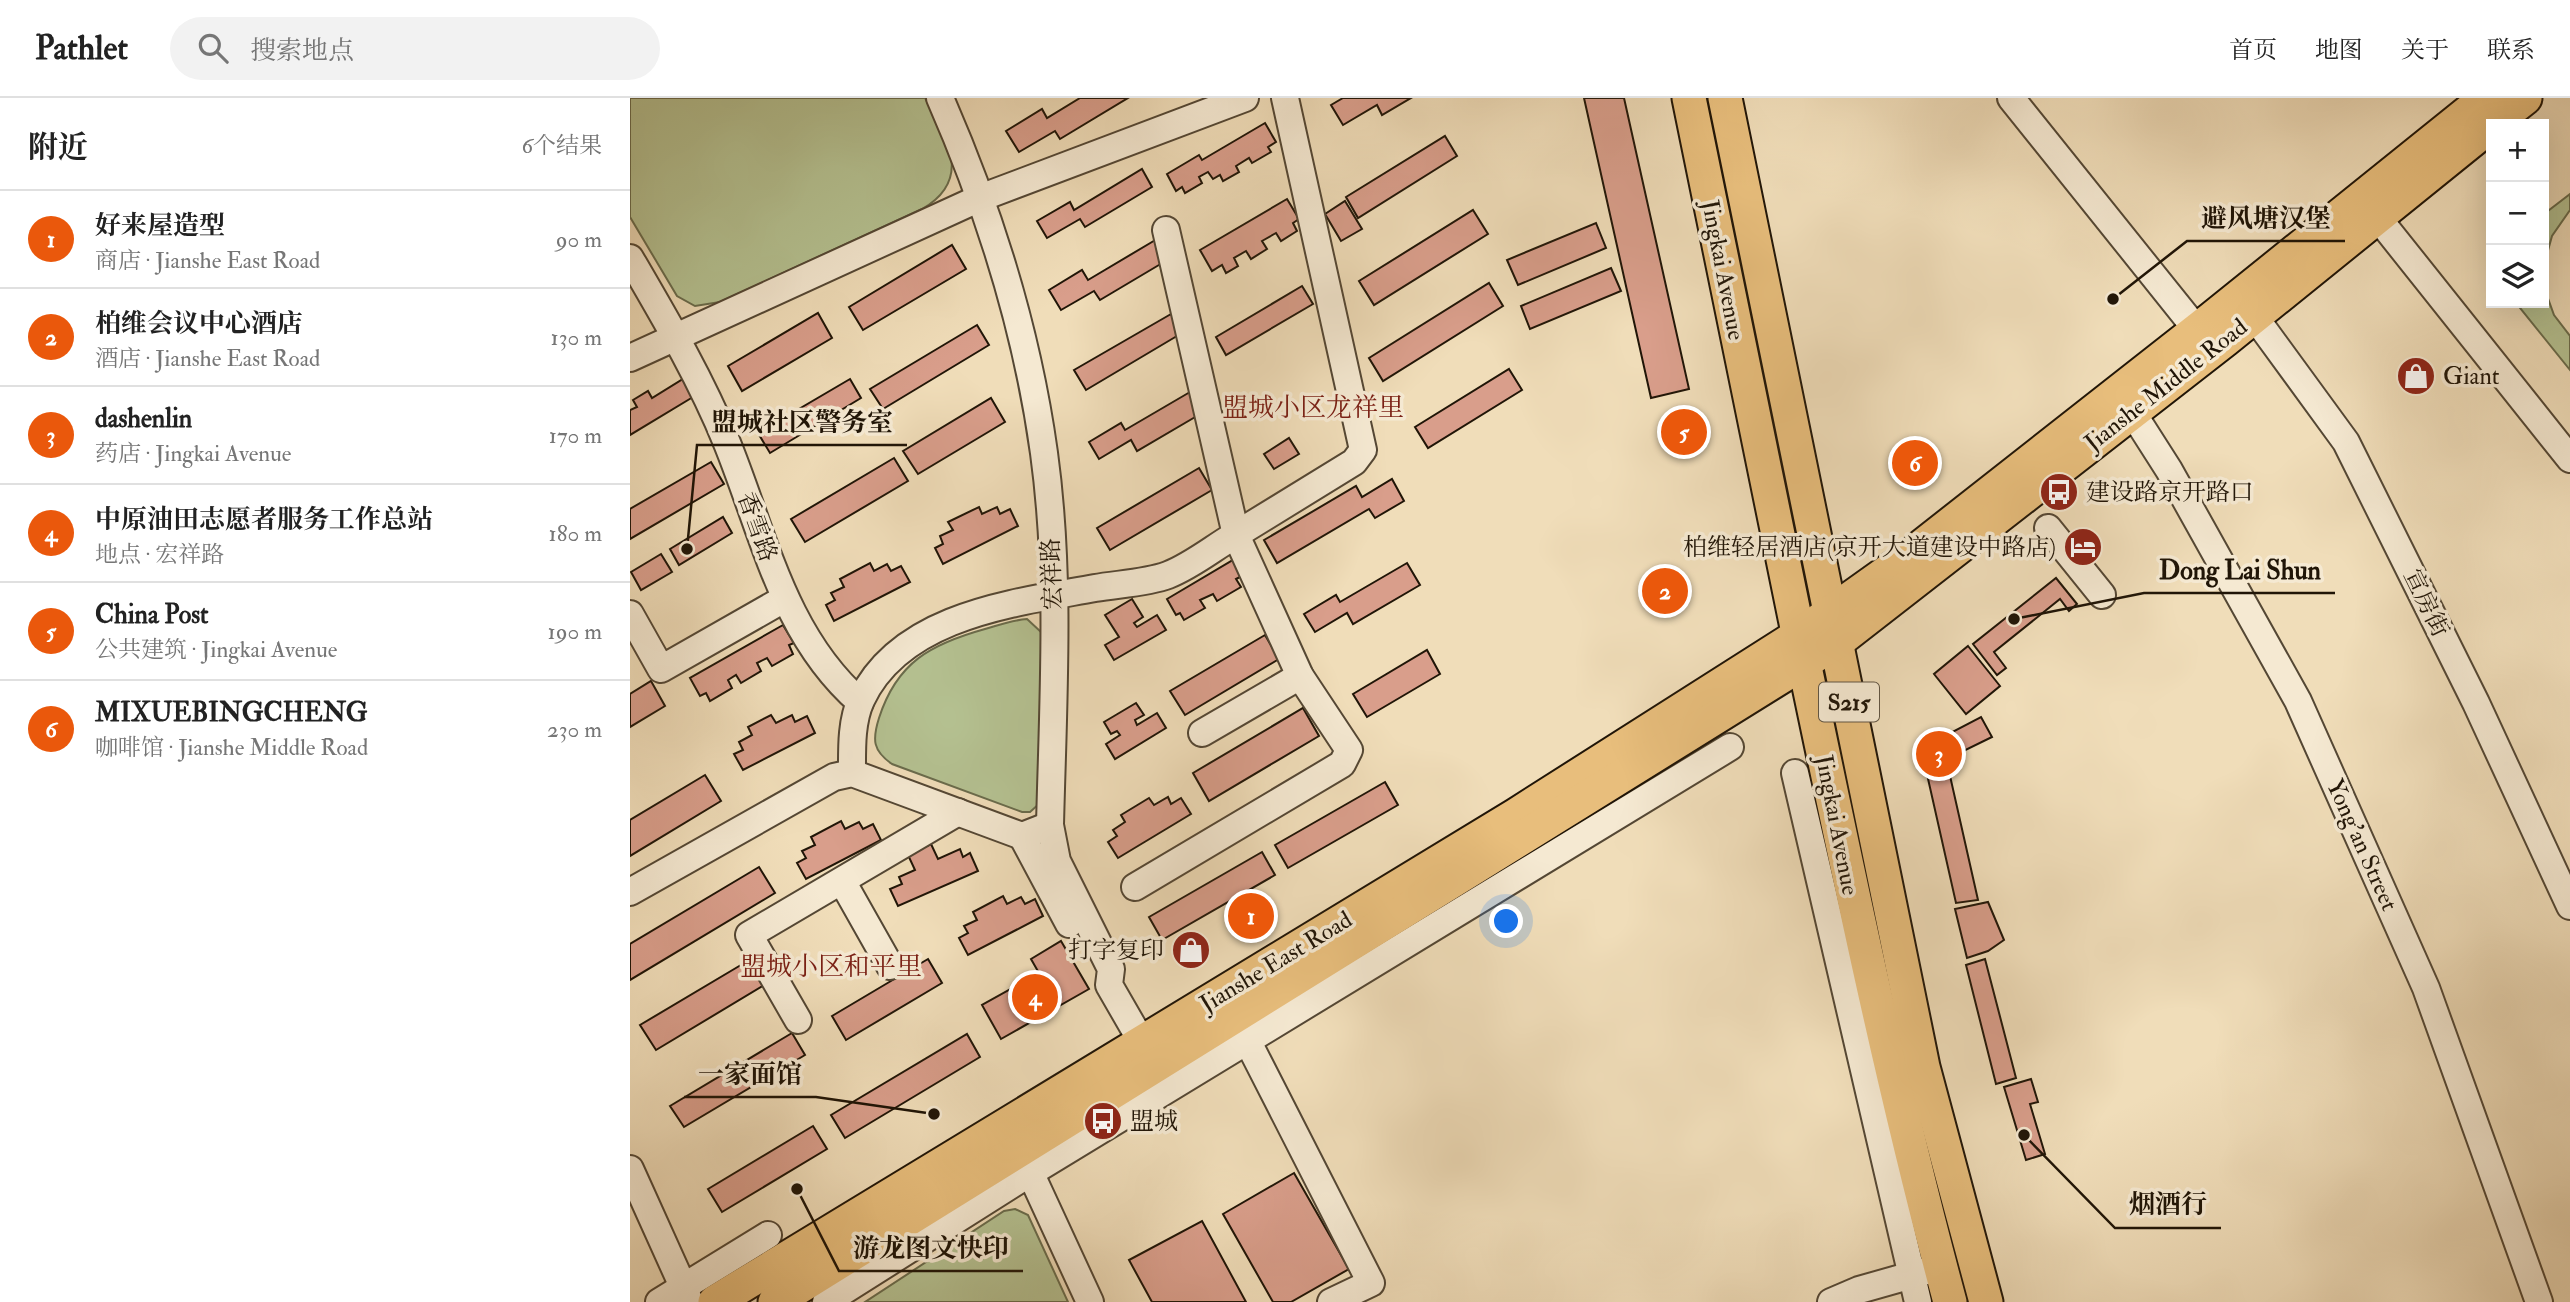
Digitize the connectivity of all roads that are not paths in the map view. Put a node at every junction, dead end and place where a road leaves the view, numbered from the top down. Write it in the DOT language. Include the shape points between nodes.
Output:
graph roads {
  1 [pos="940,98"];
  2 [pos="1245,98"];
  3 [pos="1284,98"];
  4 [pos="1689,98"];
  5 [pos="1725,98"];
  6 [pos="2011,98"];
  7 [pos="2525,98"];
  8 [pos="2481,111"];
  9 [pos="980,198"];
  10 [pos="2370,207"];
  11 [pos="1166,230"];
  12 [pos="630,258"];
  13 [pos="2254,316"];
  14 [pos="2197,330"];
  15 [pos="677,337"];
  16 [pos="630,358"];
  17 [pos="2132,412"];
  18 [pos="2570,459"];
  19 [pos="2048,528"];
  20 [pos="1236,535"];
  21 [pos="1054,595"];
  22 [pos="2102,595"];
  23 [pos="784,599"];
  24 [pos="630,614"];
  25 [pos="1834,628"];
  26 [pos="1802,650"];
  27 [pos="1300,676"];
  28 [pos="860,702"];
  29 [pos="1202,733"];
  30 [pos="1730,747"];
  31 [pos="852,773"];
  32 [pos="1795,773"];
  33 [pos="958,812"];
  34 [pos="1050,825"];
  35 [pos="1022,836"];
  36 [pos="842,881"];
  37 [pos="1135,887"];
  38 [pos="630,892"];
  39 [pos="2570,906"];
  40 [pos="890,965"];
  41 [pos="1109,985"];
  42 [pos="797,1020"];
  43 [pos="1247,1040"];
  44 [pos="1143,1044"];
  45 [pos="1025,1162"];
  46 [pos="630,1169"];
  47 [pos="768,1235"];
  48 [pos="1926,1272"];
  49 [pos="687,1295"];
  50 [pos="659,1302"];
  51 [pos="715,1302"];
  52 [pos="775,1302"];
  53 [pos="826,1302"];
  54 [pos="1090,1302"];
  55 [pos="1331,1302"];
  56 [pos="1832,1302"];
  57 [pos="1918,1302"];
  58 [pos="1950,1302"];
  59 [pos="1986,1302"];
  60 [pos="2539,1302"];
  1 -- 9 [label="street, 宏祥路"];
  2 -- 9 [label="street"];
  3 -- 20 [label="street" via="1363,450 1354,462"];
  4 -- 26 [label="main road, Jingkai Avenue / S215"];
  5 -- 25 [label="main road, Jingkai Avenue / S215"];
  6 -- 14 [label="street"];
  7 -- 8 [label="main road, Jianshe Middle Road"];
  8 -- 10 [label="main road, Jianshe Middle Road"];
  9 -- 15 [label="street"];
  9 -- 21 [label="street, 宏祥路" via="1018,312 1032,382 1044,454"];
  10 -- 13 [label="main road, Jianshe Middle Road"];
  10 -- 14 [label="main road, Jianshe Middle Road"];
  10 -- 18 [label="street"];
  11 -- 20 [label="street"];
  12 -- 15 [label="street, 香雪路"];
  13 -- 17 [label="main road, Jianshe Middle Road"];
  13 -- 39 [label="street, 宣房街" via="2346,442 2476,703"];
  14 -- 25 [label="main road, Jianshe Middle Road"];
  15 -- 16 [label="street"];
  15 -- 23 [label="street, 香雪路" via="727,444"];
  17 -- 25 [label="main road, Jianshe Middle Road"];
  17 -- 60 [label="street, Yong'an Street" via="2298,701 2426,988"];
  19 -- 22 [label="street"];
  20 -- 21 [label="street" via="1168,575"];
  20 -- 27 [label="street"];
  21 -- 28 [label="street" via="961,619 919,637 873,678"];
  21 -- 34 [label="street, 宏祥路"];
  23 -- 24 [label="street" via="661,669"];
  23 -- 28 [label="street, 香雪路" via="817,656"];
  25 -- 26 [label="main road, Jianshe East Road"];
  25 -- 59 [label="main road, Jingkai Avenue / S215" via="1923,1067"];
  26 -- 44 [label="main road, Jianshe East Road" via="1528,808"];
  26 -- 45 [label="main road, Jianshe East Road"];
  26 -- 48 [label="main road, Jingkai Avenue / S215"];
  27 -- 29 [label="street"];
  27 -- 37 [label="street" via="1344,740 1348,757"];
  28 -- 31 [label="street" via="853,731"];
  30 -- 43 [label="street"];
  31 -- 33 [label="street"];
  31 -- 38 [label="street" via="834,777"];
  32 -- 48 [label="street"];
  33 -- 35 [label="street"];
  33 -- 36 [label="street"];
  34 -- 35 [label="street"];
  34 -- 41 [label="street, 宏祥路" via="1057,861 1111,969"];
  35 -- 41 [label="street" via="1097,978"];
  36 -- 40 [label="street"];
  36 -- 42 [label="street" via="749,934"];
  41 -- 44 [label="street, 宏祥路"];
  43 -- 45 [label="street"];
  43 -- 55 [label="street" via="1371,1283"];
  44 -- 51 [label="main road, Jianshe East Road"];
  45 -- 52 [label="main road, Jianshe East Road"];
  45 -- 53 [label="street"];
  45 -- 54 [label="street"];
  46 -- 49 [label="street"];
  47 -- 49 [label="street"];
  48 -- 56 [label="street"];
  48 -- 57 [label="street"];
  48 -- 58 [label="main road, Jingkai Avenue / S215"];
  49 -- 50 [label="street"];
}
